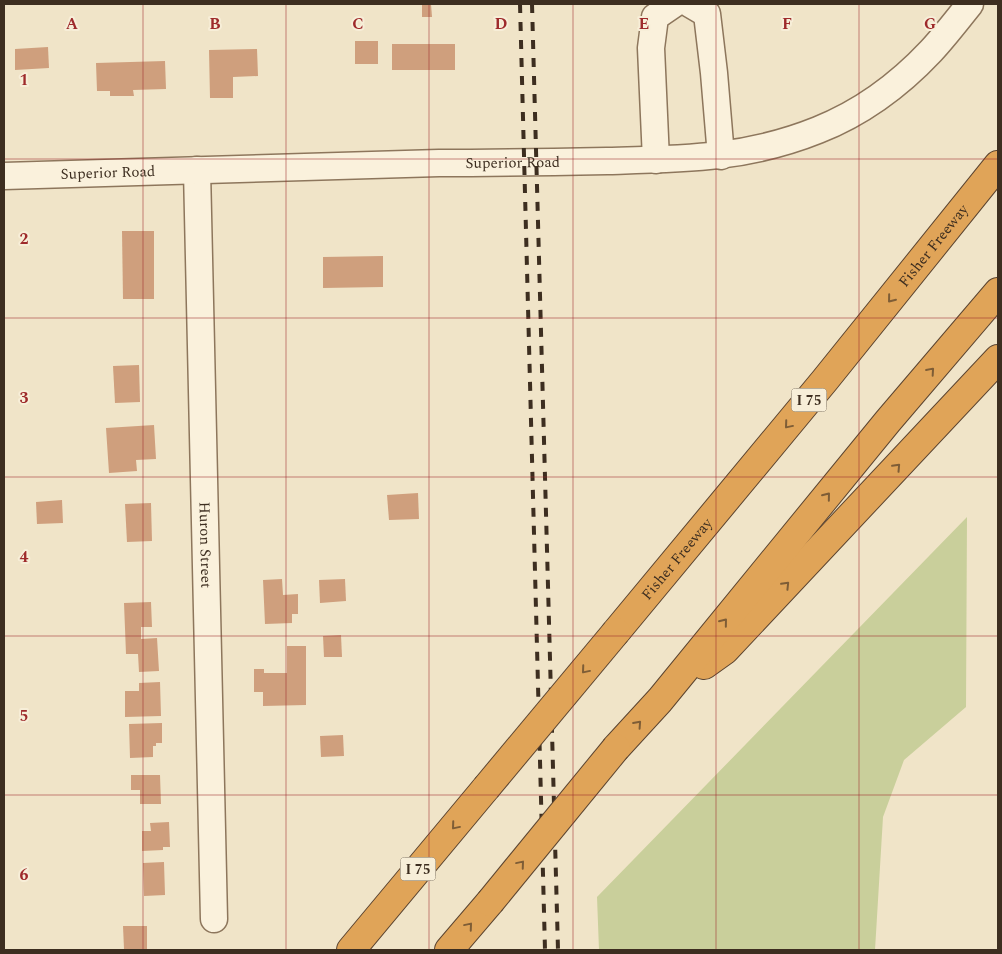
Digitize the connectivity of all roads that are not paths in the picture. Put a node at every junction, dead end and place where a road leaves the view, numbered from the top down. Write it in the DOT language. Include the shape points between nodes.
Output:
graph roads {
  1 [pos="674,4"];
  2 [pos="690,4"];
  3 [pos="970,4"];
  4 [pos="721,156"];
  5 [pos="656,160"];
  6 [pos="998,165"];
  7 [pos="197,170"];
  8 [pos="4,176"];
  9 [pos="998,292"];
  10 [pos="998,359"];
  11 [pos="660,700"];
  12 [pos="214,919"];
  13 [pos="351,950"];
  14 [pos="450,950"];
  1 -- 5 [label="street" via="655,17 652,40"];
  2 -- 4 [label="street" via="707,14"];
  3 -- 4 [label="street, Superior Road" via="915,68 852,114 790,140"];
  4 -- 5 [label="street, Superior Road"];
  5 -- 7 [label="street, Superior Road"];
  6 -- 13 [label="highway, Fisher Freeway / I 75, one-way, bridge" via="831,372"];
  7 -- 8 [label="street, Superior Road"];
  7 -- 12 [label="street, Huron Street"];
  11 -- 9 [label="highway, one-way"];
  11 -- 10 [label="highway, one-way" via="724,650"];
  14 -- 11 [label="highway, one-way, bridge" via="616,748"];
}
